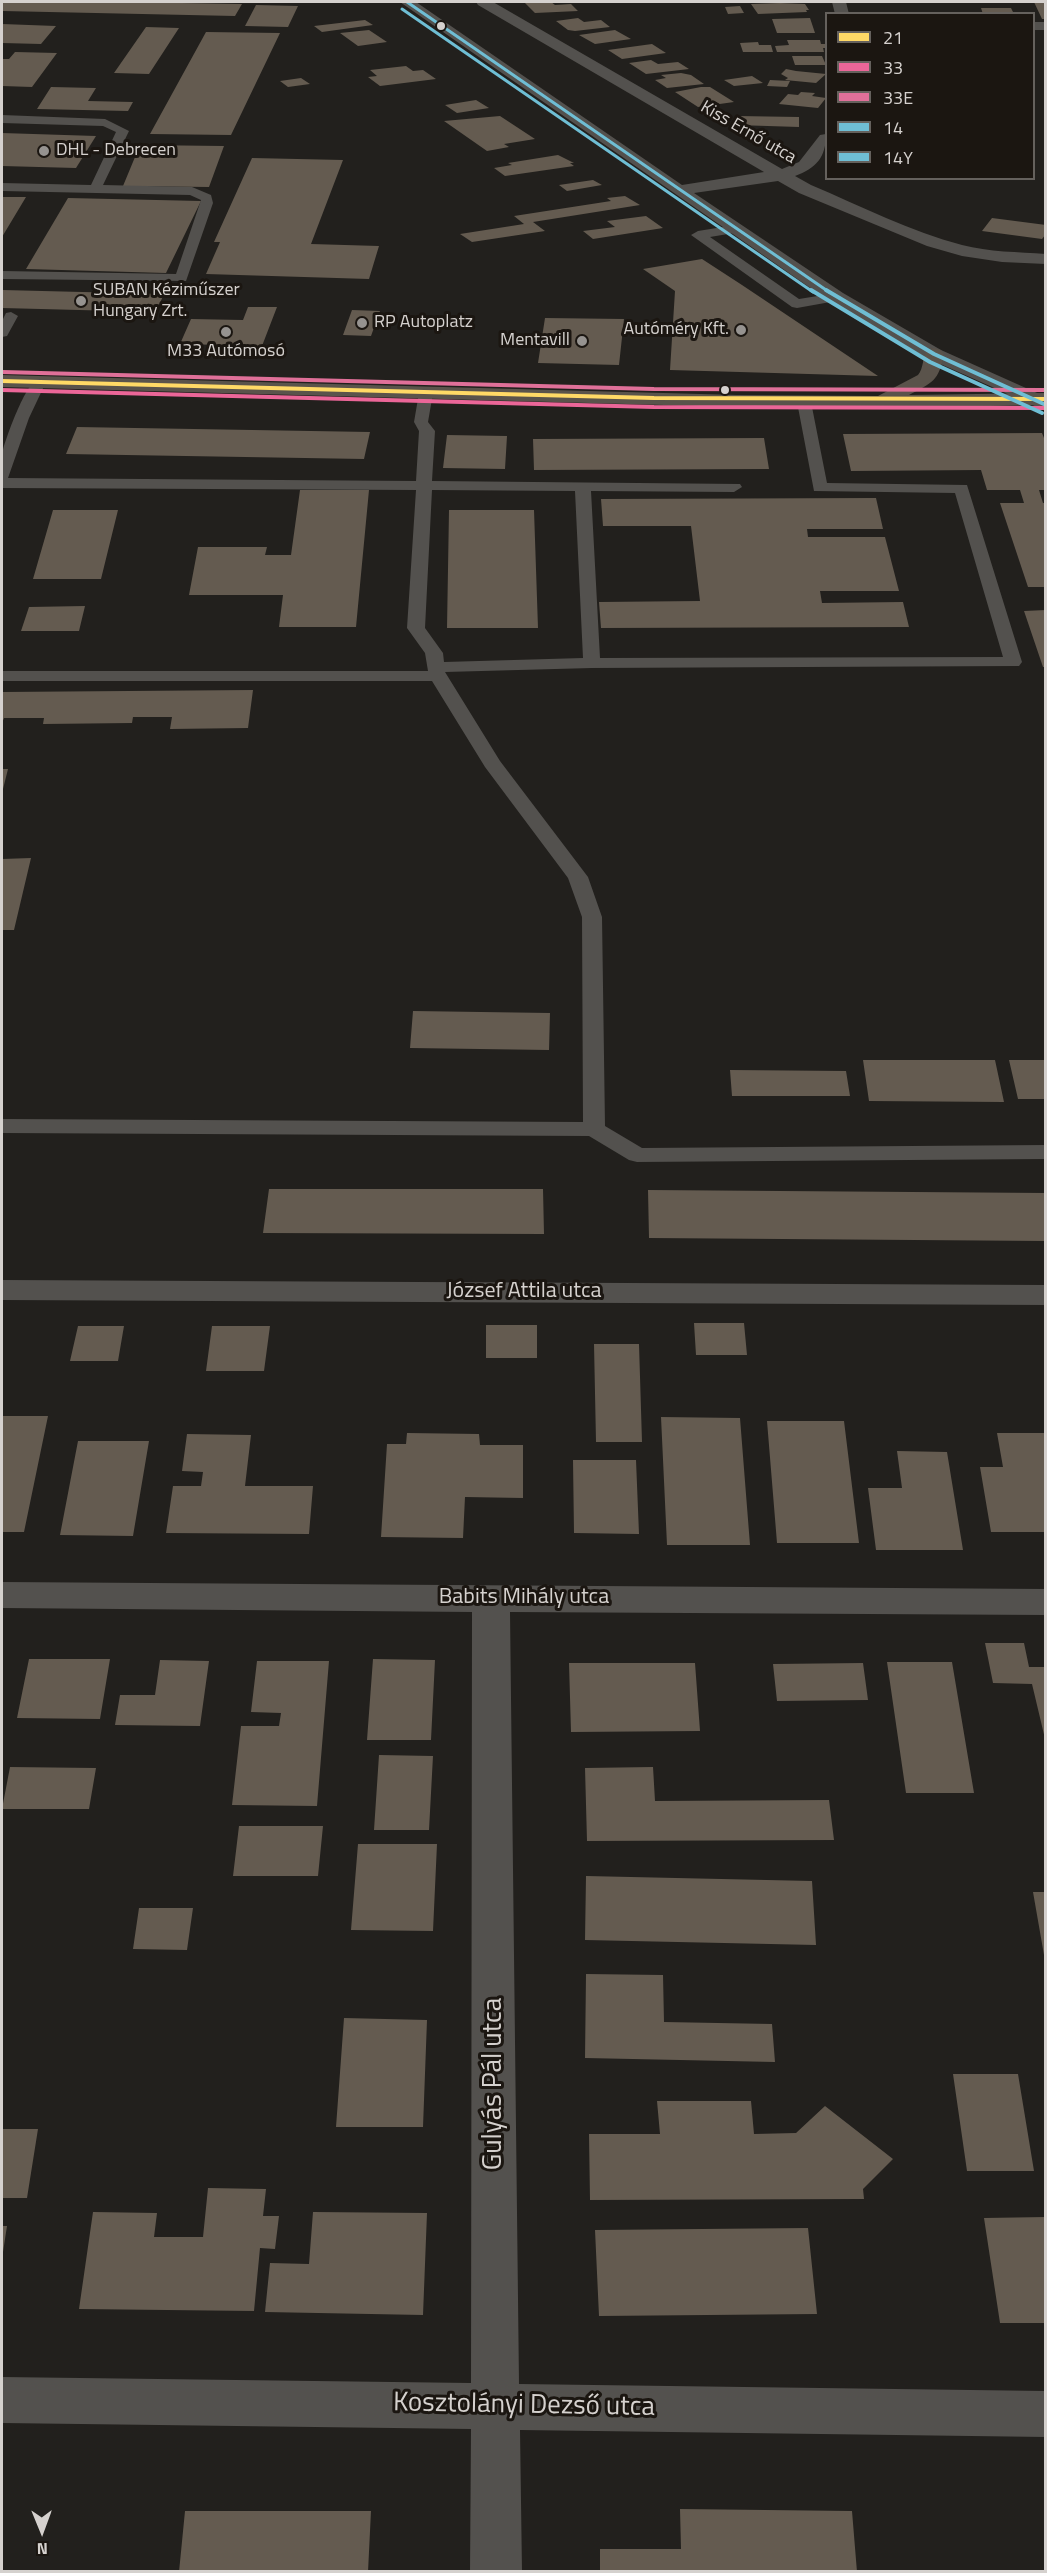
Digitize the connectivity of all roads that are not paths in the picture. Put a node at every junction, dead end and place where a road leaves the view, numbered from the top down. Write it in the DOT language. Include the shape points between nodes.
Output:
graph roads {
  1 [pos="407,2"];
  2 [pos="483,2"];
  3 [pos="2,118"];
  4 [pos="825,141"];
  5 [pos="781,175"];
  6 [pos="2,187"];
  7 [pos="95,189"];
  8 [pos="680,190"];
  9 [pos="735,229"];
  10 [pos="1046,259"];
  11 [pos="2,275"];
  12 [pos="836,297"];
  13 [pos="11,316"];
  14 [pos="2,333"];
  15 [pos="934,354"];
  16 [pos="2,381"];
  17 [pos="39,382"];
  18 [pos="426,393"];
  19 [pos="1041,401"];
  20 [pos="804,402"];
  21 [pos="881,402"];
  22 [pos="2,476"];
  23 [pos="2,483"];
  24 [pos="424,484"];
  25 [pos="583,486"];
  26 [pos="734,487"];
  27 [pos="592,663"];
  28 [pos="436,671"];
  29 [pos="2,676"];
  30 [pos="2,1126"];
  31 [pos="594,1128"];
  32 [pos="1046,1152"];
  33 [pos="2,1290"];
  34 [pos="1046,1295"];
  35 [pos="2,1595"];
  36 [pos="491,1597"];
  37 [pos="1046,1602"];
  38 [pos="2,2400"];
  39 [pos="496,2405"];
  40 [pos="1046,2414"];
  41 [pos="496,2571"];
  1 -- 8 [label="street"];
  2 -- 5 [label="street, Kiss Ernő utca"];
  3 -- 7 [label="lane" via="105,123 123,131"];
  4 -- 5 [label="street" via="805,166"];
  5 -- 8 [label="street"];
  5 -- 10 [label="street, Kiss Ernő utca" via="805,189 933,242 962,251"];
  6 -- 7 [label="lane"];
  7 -- 11 [label="lane" via="192,191 207,198 181,278"];
  8 -- 9 [label="street"];
  9 -- 12 [label="street"];
  9 -- 12 [label="lane" via="698,235 797,304"];
  12 -- 15 [label="street"];
  13 -- 14 [label="lane"];
  15 -- 19 [label="street"];
  15 -- 21 [label="main road" via="931,372 925,379"];
  16 -- 17 [label="main road"];
  17 -- 18 [label="main road"];
  17 -- 22 [label="lane"];
  18 -- 20 [label="main road"];
  18 -- 24 [label="lane" via="421,423 427,431"];
  19 -- 21 [label="main road"];
  20 -- 21 [label="main road"];
  20 -- 27 [label="lane" via="820,488 961,488 1013,662"];
  23 -- 24 [label="lane"];
  24 -- 25 [label="lane"];
  24 -- 28 [label="lane" via="416,628 434,653"];
  25 -- 26 [label="lane"];
  25 -- 27 [label="lane"];
  27 -- 28 [label="lane"];
  28 -- 29 [label="lane"];
  28 -- 31 [label="lane" via="492,764 578,877 592,917"];
  30 -- 31 [label="lane"];
  31 -- 32 [label="lane" via="637,1155"];
  33 -- 34 [label="street, József Attila utca"];
  35 -- 36 [label="street, Babits Mihály utca"];
  36 -- 37 [label="street, Babits Mihály utca"];
  36 -- 39 [label="street, Gulyás Pál utca"];
  38 -- 39 [label="street, Kosztolányi Dezső utca"];
  39 -- 40 [label="street, Kosztolányi Dezső utca"];
  39 -- 41 [label="street, Gulyás Pál utca"];
}
